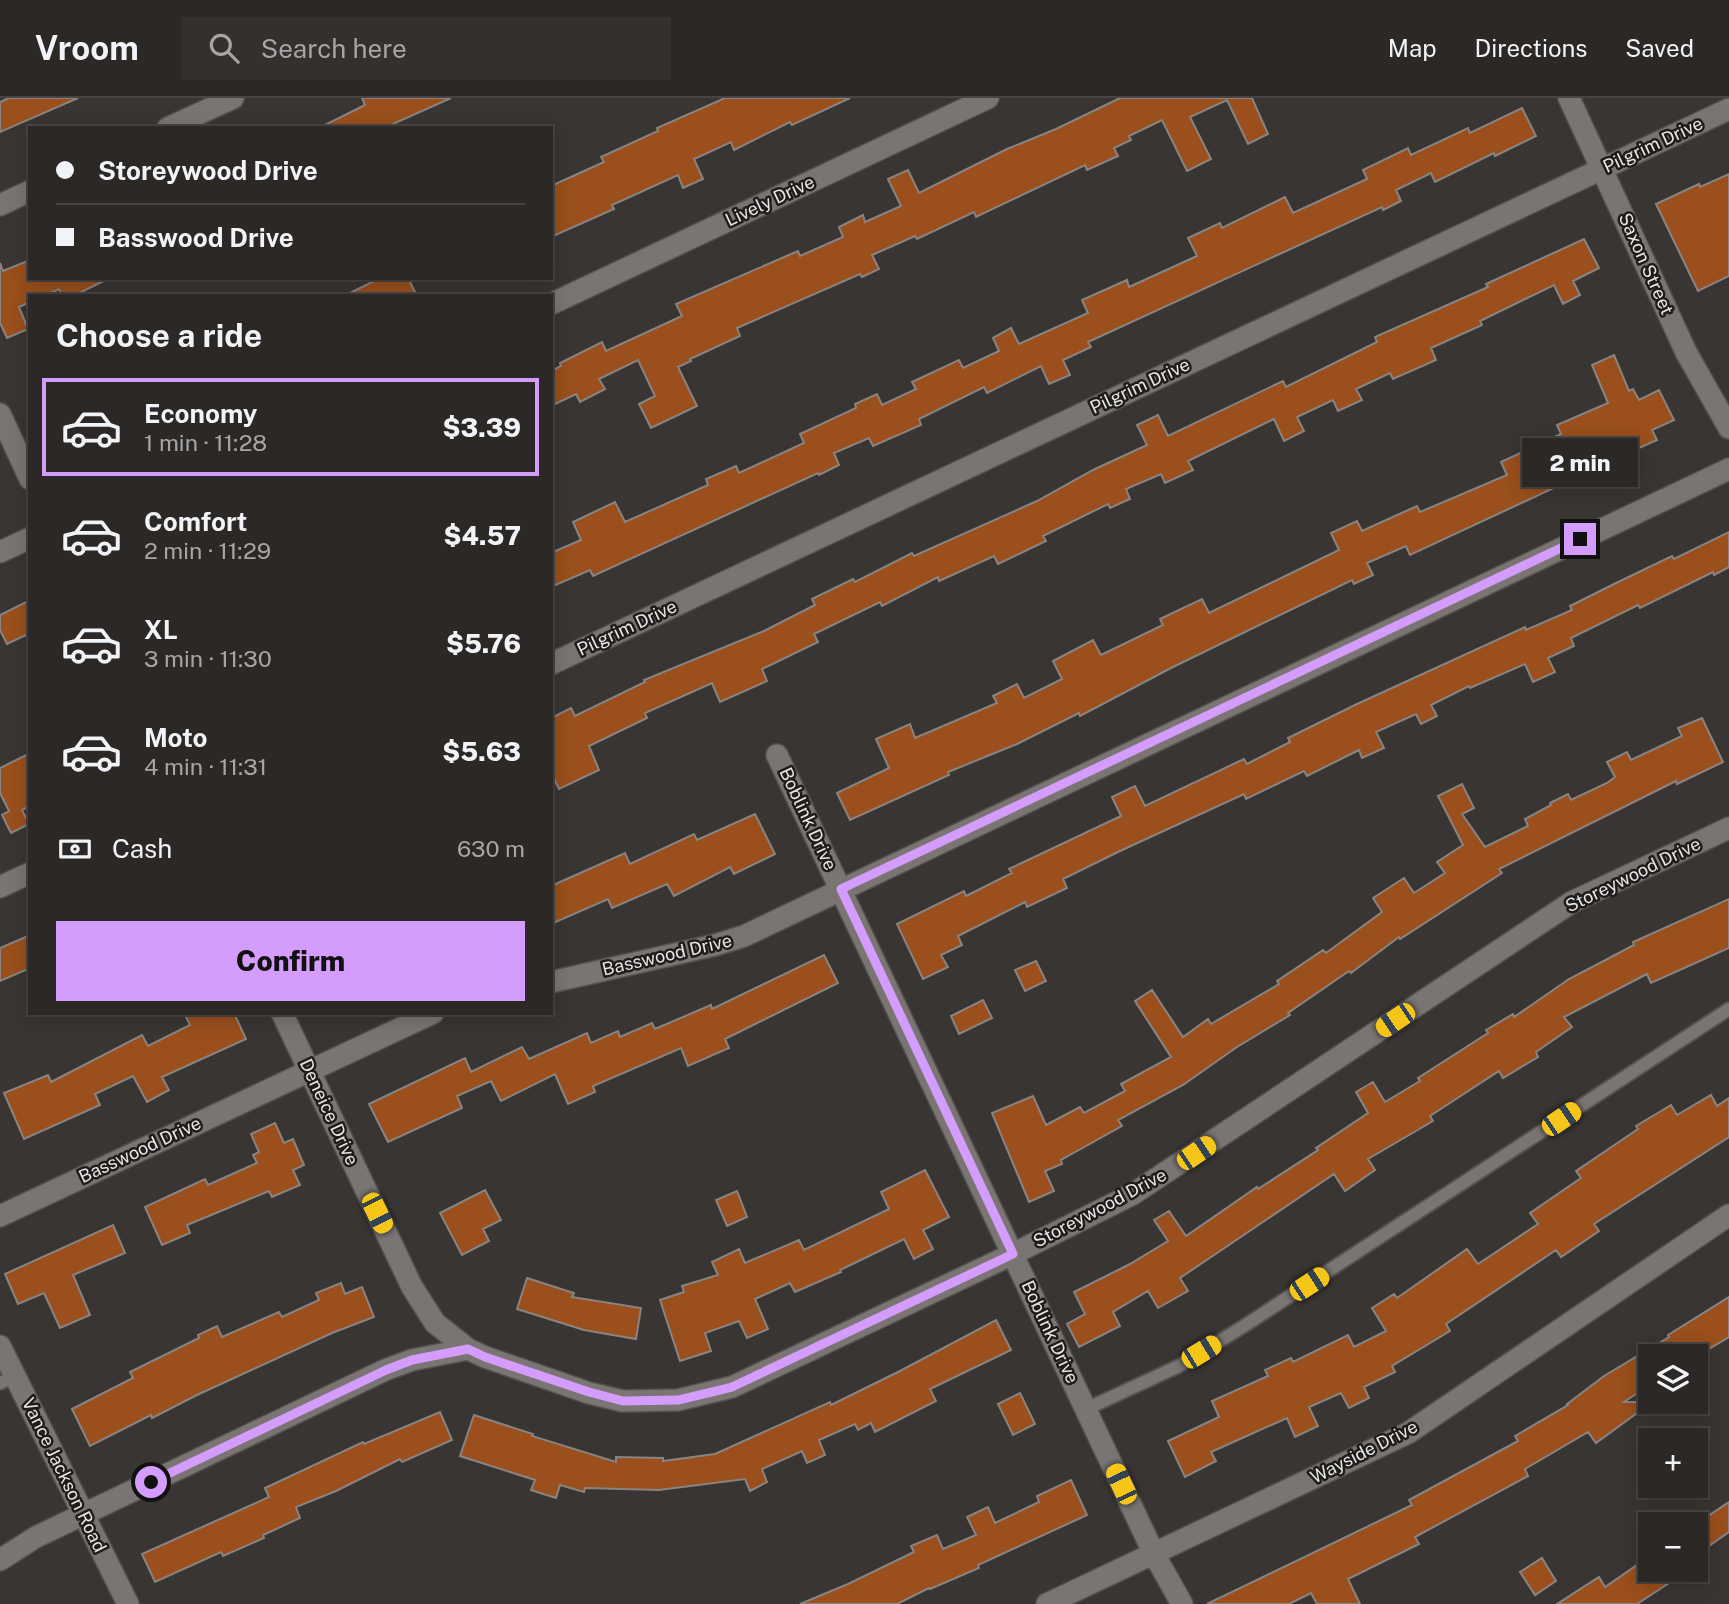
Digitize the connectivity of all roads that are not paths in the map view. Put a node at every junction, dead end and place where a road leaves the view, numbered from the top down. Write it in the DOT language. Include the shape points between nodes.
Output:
graph roads {
  1 [pos="233,98"];
  2 [pos="988,98"];
  3 [pos="1569,98"];
  4 [pos="1729,109"];
  5 [pos="172,126"];
  6 [pos="1602,169"];
  7 [pos="28,192"];
  8 [pos="0,205"];
  9 [pos="553,303"];
  10 [pos="0,414"];
  11 [pos="1729,428"];
  12 [pos="1729,469"];
  13 [pos="28,475"];
  14 [pos="28,539"];
  15 [pos="0,552"];
  16 [pos="553,663"];
  17 [pos="777,755"];
  18 [pos="1729,828"];
  19 [pos="28,874"];
  20 [pos="0,887"];
  21 [pos="841,889"];
  22 [pos="553,982"];
  23 [pos="1729,1009"];
  24 [pos="283,1015"];
  25 [pos="429,1015"];
  26 [pos="309,1070"];
  27 [pos="1729,1215"];
  28 [pos="0,1216"];
  29 [pos="1013,1254"];
  30 [pos="0,1346"];
  31 [pos="468,1349"];
  32 [pos="7,1379"];
  33 [pos="1086,1409"];
  34 [pos="83,1515"];
  35 [pos="1154,1554"];
  36 [pos="0,1560"];
  37 [pos="128,1604"];
  38 [pos="1047,1604"];
  39 [pos="1182,1604"];
  1 -- 5 [label="street"];
  2 -- 9 [label="street, Lively Drive"];
  3 -- 6 [label="street, Saxon Street"];
  4 -- 6 [label="street, Pilgrim Drive"];
  6 -- 11 [label="street, Saxon Street" via="1686,352"];
  6 -- 16 [label="street, Pilgrim Drive"];
  7 -- 8 [label="street"];
  10 -- 13 [label="street"];
  12 -- 21 [label="street, Basswood Drive"];
  14 -- 15 [label="street"];
  17 -- 21 [label="street, Boblink Drive"];
  18 -- 29 [label="street, Storeywood Drive" via="1572,902 1152,1183"];
  19 -- 20 [label="street"];
  21 -- 22 [label="street, Basswood Drive" via="744,936"];
  21 -- 29 [label="street, Boblink Drive"];
  23 -- 33 [label="lane" via="1233,1333 1179,1366"];
  24 -- 26 [label="street, Deneice Drive"];
  25 -- 26 [label="street, Basswood Drive"];
  26 -- 28 [label="street, Basswood Drive"];
  26 -- 31 [label="street, Deneice Drive" via="412,1287 435,1323"];
  27 -- 35 [label="street, Wayside Drive" via="1408,1433"];
  29 -- 31 [label="street, Storeywood Drive" via="732,1387 678,1400 612,1398"];
  29 -- 33 [label="street, Boblink Drive"];
  30 -- 32 [label="street, Vance Jackson Road"];
  31 -- 34 [label="street" via="386,1370"];
  32 -- 34 [label="street, Vance Jackson Road"];
  33 -- 35 [label="street, Boblink Drive"];
  34 -- 36 [label="street"];
  34 -- 37 [label="street, Vance Jackson Road"];
  35 -- 38 [label="street, Wayside Drive"];
  35 -- 39 [label="street, Boblink Drive"];
}
